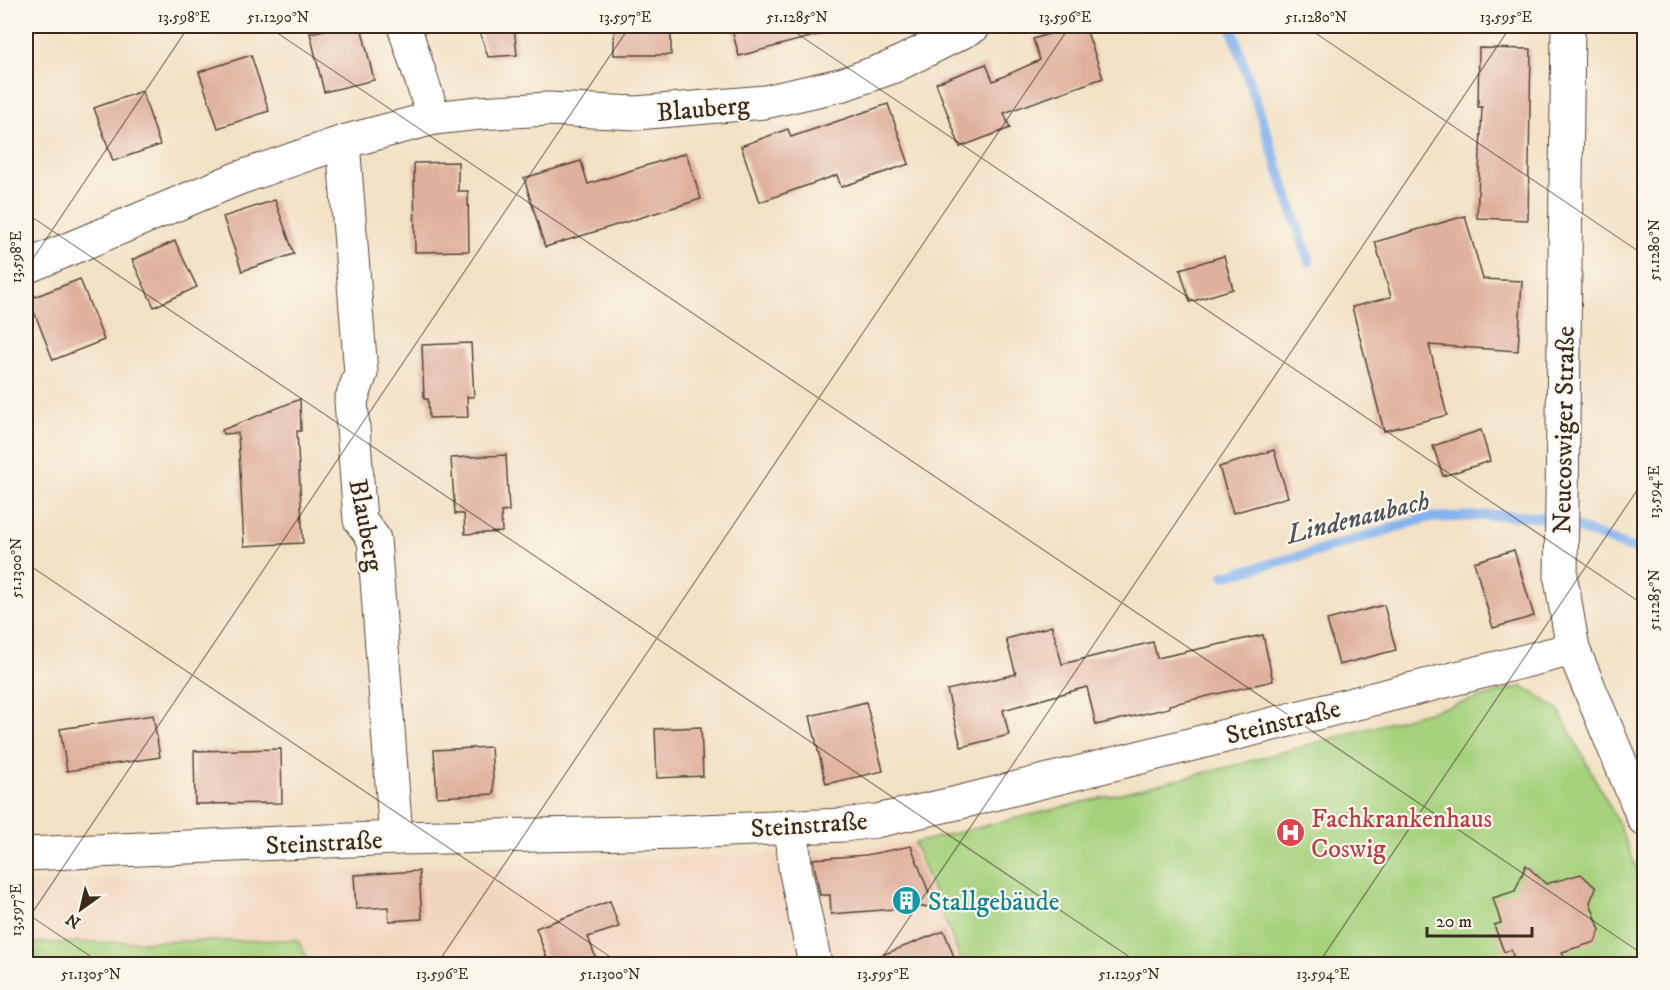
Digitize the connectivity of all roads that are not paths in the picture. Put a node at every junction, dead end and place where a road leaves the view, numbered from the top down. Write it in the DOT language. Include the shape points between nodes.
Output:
graph roads {
  1 [pos="404,26"];
  2 [pos="1568,26"];
  3 [pos="964,28"];
  4 [pos="434,118"];
  5 [pos="343,142"];
  6 [pos="26,267"];
  7 [pos="1573,649"];
  8 [pos="1644,819"];
  9 [pos="792,826"];
  10 [pos="396,838"];
  11 [pos="26,854"];
  12 [pos="815,964"];
  1 -- 4 [label="street"];
  2 -- 7 [label="street, Neucoswiger Straße" via="1562,579"];
  3 -- 4 [label="street, Blauberg" via="892,67 844,84 765,102 637,113 548,110"];
  4 -- 5 [label="street, Blauberg"];
  5 -- 6 [label="street, Blauberg" via="239,178"];
  5 -- 10 [label="street, Blauberg" via="361,373 351,401 360,520 374,539"];
  7 -- 8 [label="street, Neucoswiger Straße"];
  7 -- 9 [label="street, Steinstraße" via="876,821"];
  9 -- 10 [label="street, Steinstraße"];
  9 -- 12 [label="street" via="795,868"];
  10 -- 11 [label="street, Steinstraße"];
}
